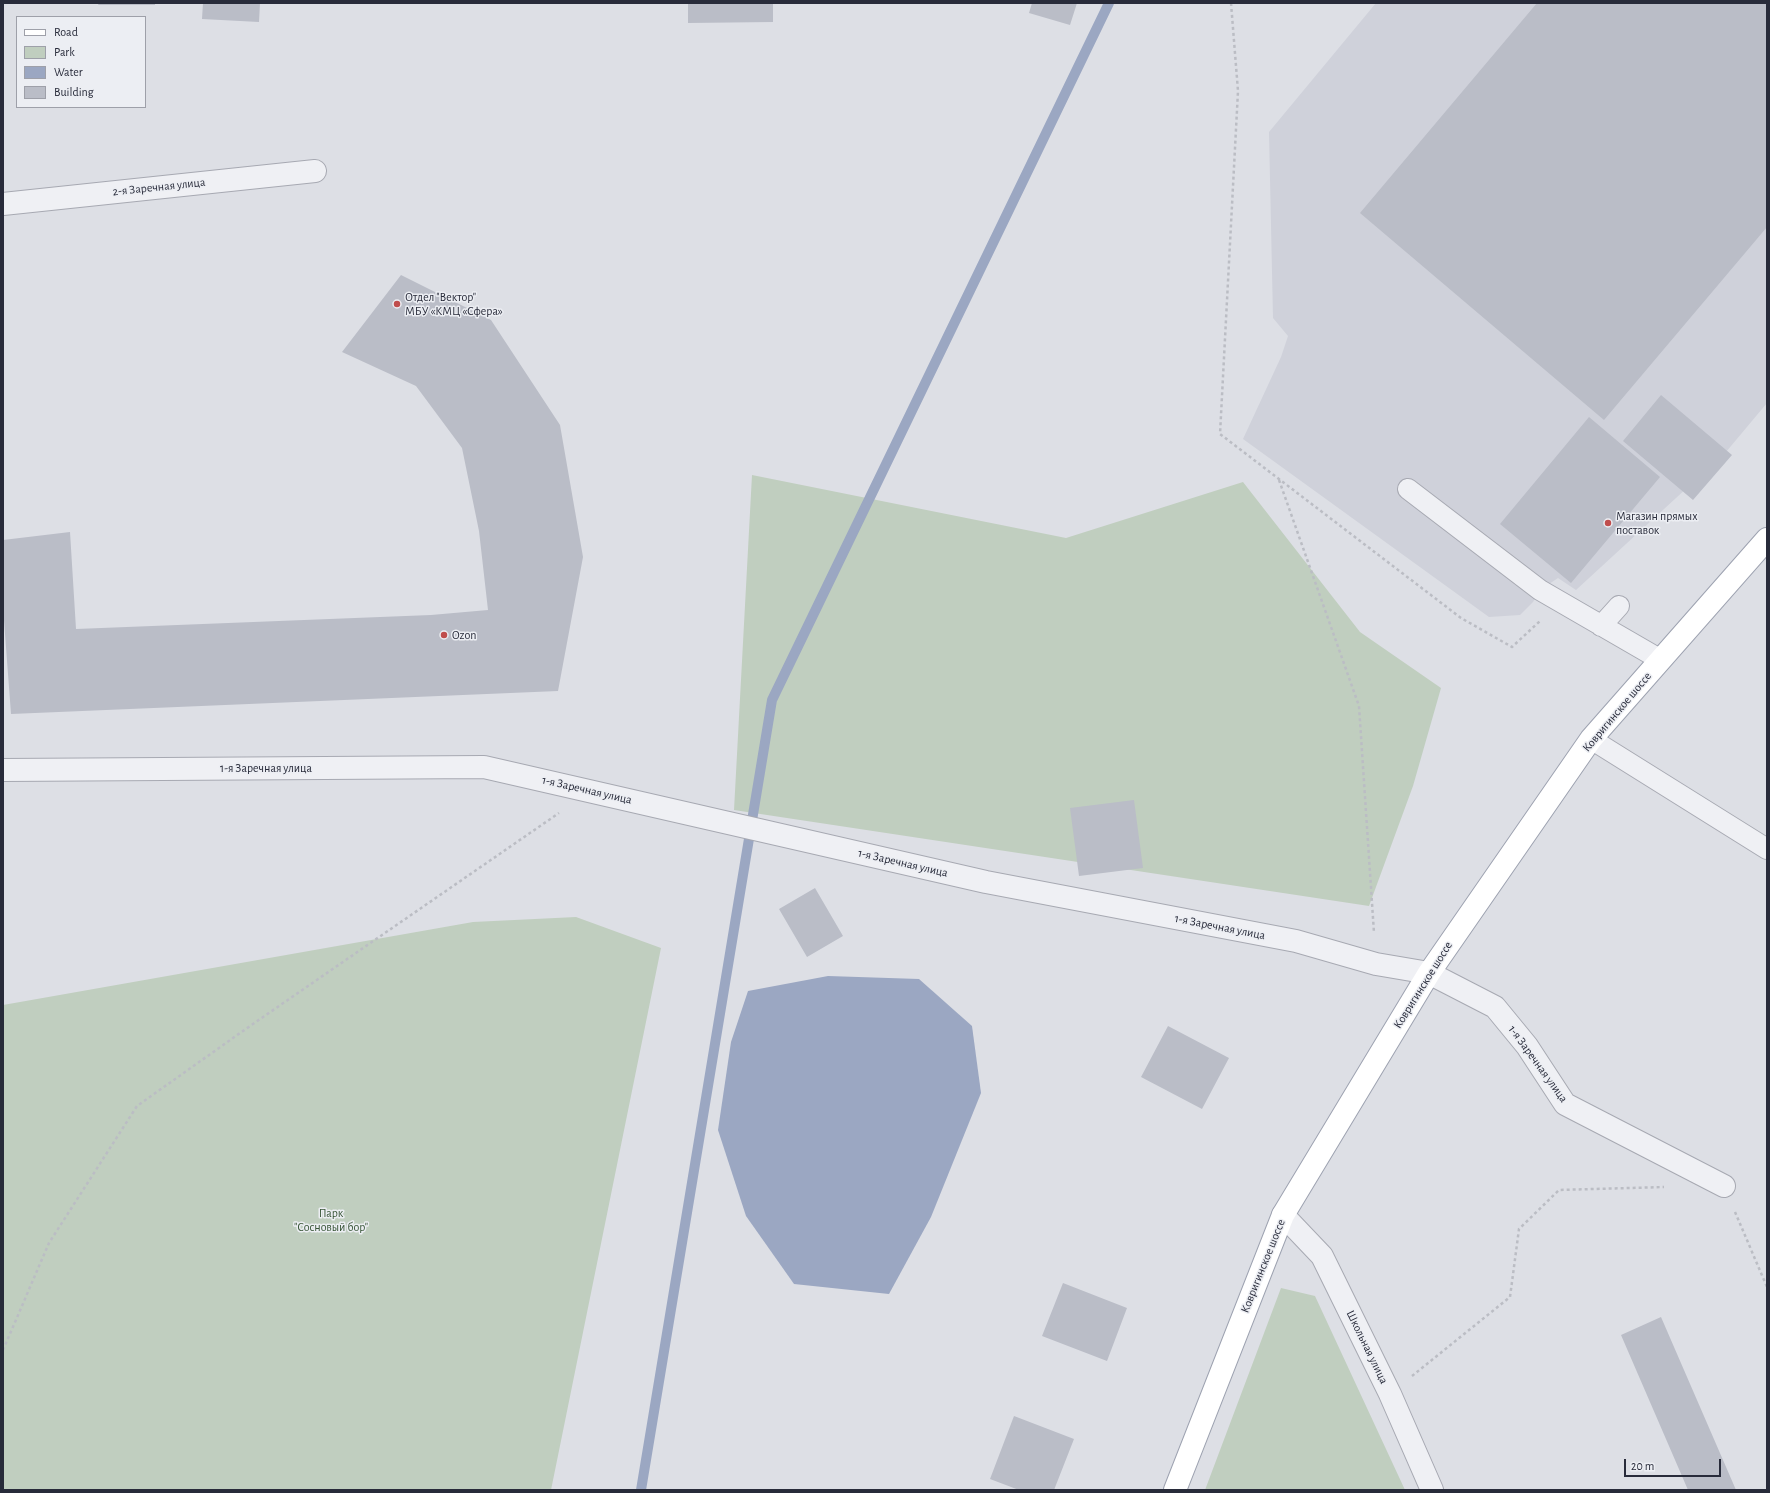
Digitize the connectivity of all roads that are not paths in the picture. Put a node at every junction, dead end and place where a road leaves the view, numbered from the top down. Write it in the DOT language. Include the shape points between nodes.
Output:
graph roads {
  1 [pos="316,171"];
  2 [pos="3,204"];
  3 [pos="1408,489"];
  4 [pos="1767,539"];
  5 [pos="1619,606"];
  6 [pos="1601,626"];
  7 [pos="1661,660"];
  8 [pos="1592,739"];
  9 [pos="3,770"];
  10 [pos="1767,849"];
  11 [pos="1429,973"];
  12 [pos="1724,1186"];
  13 [pos="1283,1216"];
  14 [pos="1175,1490"];
  15 [pos="1432,1490"];
  1 -- 2 [label="street, 2-я Заречная улица"];
  3 -- 6 [label="lane" via="1540,590"];
  4 -- 7 [label="main road, Ковригинское шоссе"];
  5 -- 6 [label="lane"];
  6 -- 7 [label="lane"];
  7 -- 8 [label="main road, Ковригинское шоссе"];
  8 -- 10 [label="lane"];
  8 -- 11 [label="main road, Ковригинское шоссе"];
  9 -- 11 [label="street, 1-я Заречная улица" via="484,767 986,882 1296,941 1376,964"];
  11 -- 12 [label="street, 1-я Заречная улица" via="1495,1007 1527,1046 1565,1104"];
  11 -- 13 [label="main road, Ковригинское шоссе"];
  13 -- 14 [label="main road, Ковригинское шоссе"];
  13 -- 15 [label="street, Школьная улица" via="1322,1256 1390,1394"];
}
